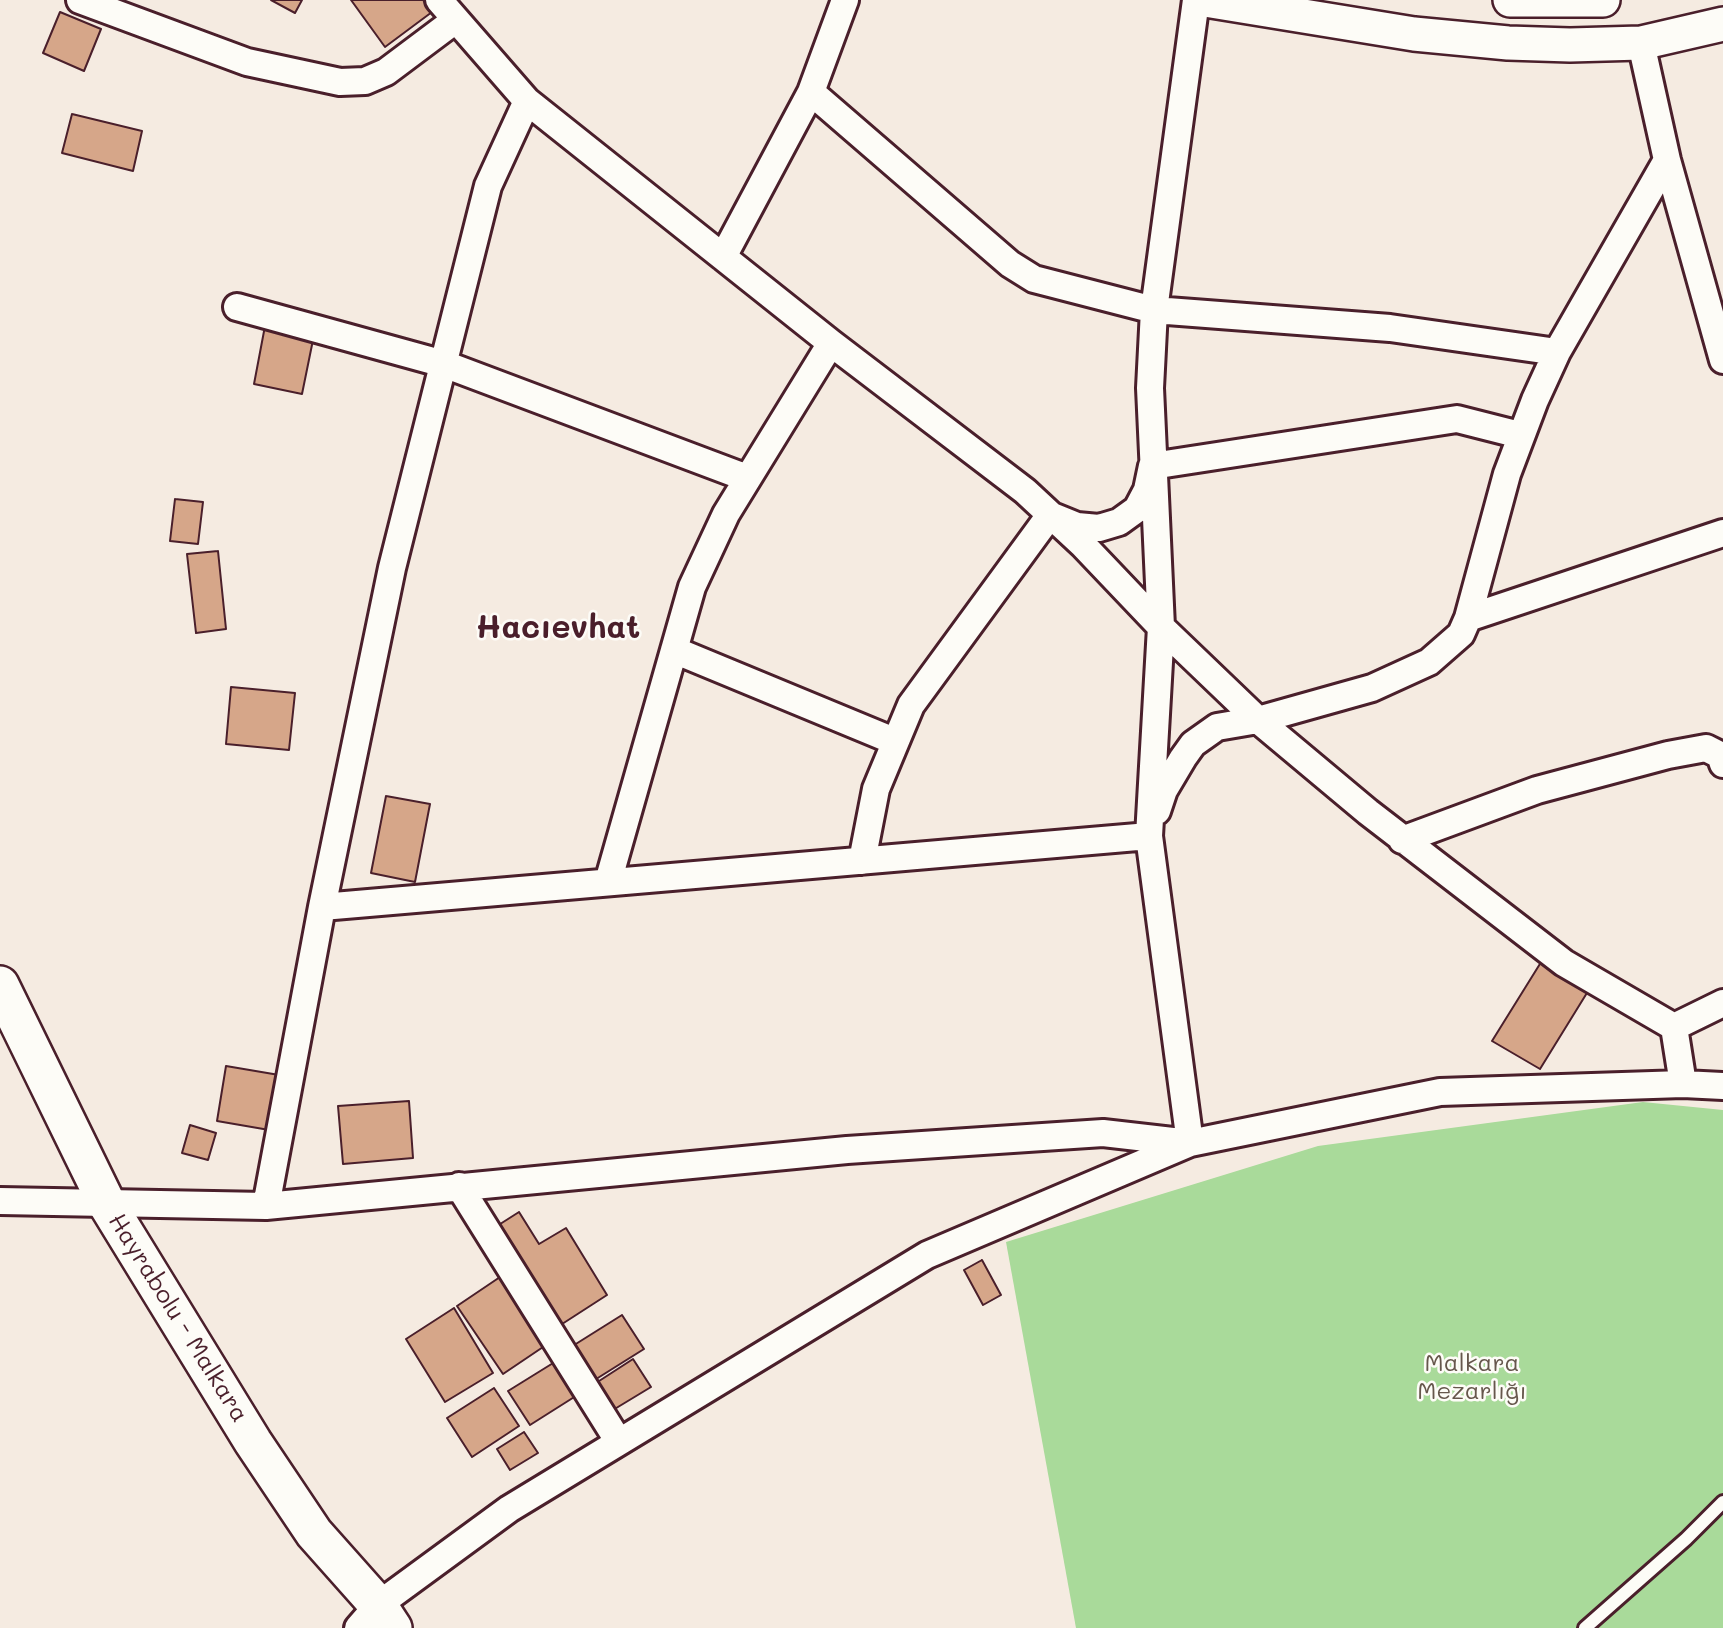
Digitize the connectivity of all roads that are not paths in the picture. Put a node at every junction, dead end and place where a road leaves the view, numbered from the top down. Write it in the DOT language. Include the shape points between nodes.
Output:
graph roads {
  1 [pos="80,0"];
  2 [pos="845,0"];
  3 [pos="1196,0"];
  4 [pos="1205,0"];
  5 [pos="1510,0"];
  6 [pos="1580,0"];
  7 [pos="1603,0"];
  8 [pos="447,10"];
  9 [pos="1723,24"];
  10 [pos="1641,43"];
  11 [pos="811,92"];
  12 [pos="527,101"];
  13 [pos="1667,160"];
  14 [pos="723,257"];
  15 [pos="237,307"];
  16 [pos="1154,310"];
  17 [pos="1719,332"];
  18 [pos="831,343"];
  19 [pos="1557,352"];
  20 [pos="1723,360"];
  21 [pos="444,364"];
  22 [pos="1520,435"];
  23 [pos="1152,466"];
  24 [pos="747,478"];
  25 [pos="1049,514"];
  26 [pos="1723,533"];
  27 [pos="1468,618"];
  28 [pos="1161,627"];
  29 [pos="674,650"];
  30 [pos="1258,720"];
  31 [pos="894,741"];
  32 [pos="1723,764"];
  33 [pos="1149,836"];
  34 [pos="1402,840"];
  35 [pos="862,861"];
  36 [pos="608,882"];
  37 [pos="322,907"];
  38 [pos="0,985"];
  39 [pos="1723,1003"];
  40 [pos="1674,1027"];
  41 [pos="1683,1084"];
  42 [pos="1723,1086"];
  43 [pos="1190,1143"];
  44 [pos="458,1186"];
  45 [pos="0,1201"];
  46 [pos="107,1204"];
  47 [pos="266,1206"];
  48 [pos="619,1442"];
  49 [pos="1723,1502"];
  50 [pos="377,1620"];
  51 [pos="1585,1628"];
  1 -- 8 [label="street" via="247,62 340,82 365,81 386,72"];
  2 -- 11 [label="street"];
  3 -- 16 [label="street"];
  4 -- 10 [label="street" via="1414,34 1570,45"];
  5 -- 6 [label="street"];
  6 -- 7 [label="street"];
  8 -- 12 [label="street"];
  9 -- 10 [label="street"];
  10 -- 13 [label="street"];
  11 -- 14 [label="street"];
  11 -- 16 [label="street" via="1010,264 1045,283"];
  12 -- 14 [label="street"];
  12 -- 21 [label="street" via="488,186"];
  13 -- 17 [label="street"];
  13 -- 19 [label="street"];
  14 -- 18 [label="street"];
  15 -- 21 [label="street"];
  16 -- 19 [label="street" via="1390,328"];
  16 -- 23 [label="street"];
  17 -- 20 [label="street"];
  18 -- 24 [label="street"];
  18 -- 25 [label="street"];
  19 -- 22 [label="street"];
  21 -- 24 [label="street"];
  21 -- 37 [label="street" via="392,568"];
  22 -- 23 [label="street" via="1457,419"];
  22 -- 27 [label="street" via="1489,530"];
  23 -- 25 [label="street" via="1137,509 1119,522 1100,528 1077,526"];
  23 -- 28 [label="street"];
  24 -- 29 [label="street" via="692,587"];
  25 -- 28 [label="street"];
  25 -- 31 [label="street" via="932,672"];
  26 -- 27 [label="street"];
  27 -- 30 [label="street" via="1449,648 1402,676"];
  28 -- 30 [label="street"];
  28 -- 33 [label="street"];
  29 -- 31 [label="street"];
  29 -- 36 [label="street"];
  30 -- 33 [label="street" via="1217,727 1193,744 1164,790"];
  30 -- 34 [label="street"];
  31 -- 35 [label="street" via="876,789"];
  32 -- 34 [label="street" via="1720,755 1706,748 1668,755 1537,790"];
  33 -- 35 [label="street"];
  33 -- 43 [label="street"];
  34 -- 40 [label="street" via="1564,963"];
  35 -- 36 [label="street"];
  36 -- 37 [label="street"];
  37 -- 47 [label="street"];
  38 -- 46 [label="main road, Hayrabolu - Malkara"];
  39 -- 40 [label="street"];
  40 -- 41 [label="street"];
  41 -- 42 [label="street"];
  41 -- 43 [label="street" via="1440,1092"];
  43 -- 44 [label="street" via="1103,1133 847,1150"];
  43 -- 48 [label="street" via="927,1255"];
  44 -- 47 [label="street"];
  44 -- 48 [label="street"];
  45 -- 46 [label="street"];
  46 -- 47 [label="street"];
  46 -- 50 [label="main road, Hayrabolu - Malkara" via="253,1442"];
  48 -- 50 [label="street" via="509,1509"];
  49 -- 51 [label="lane"];
}
